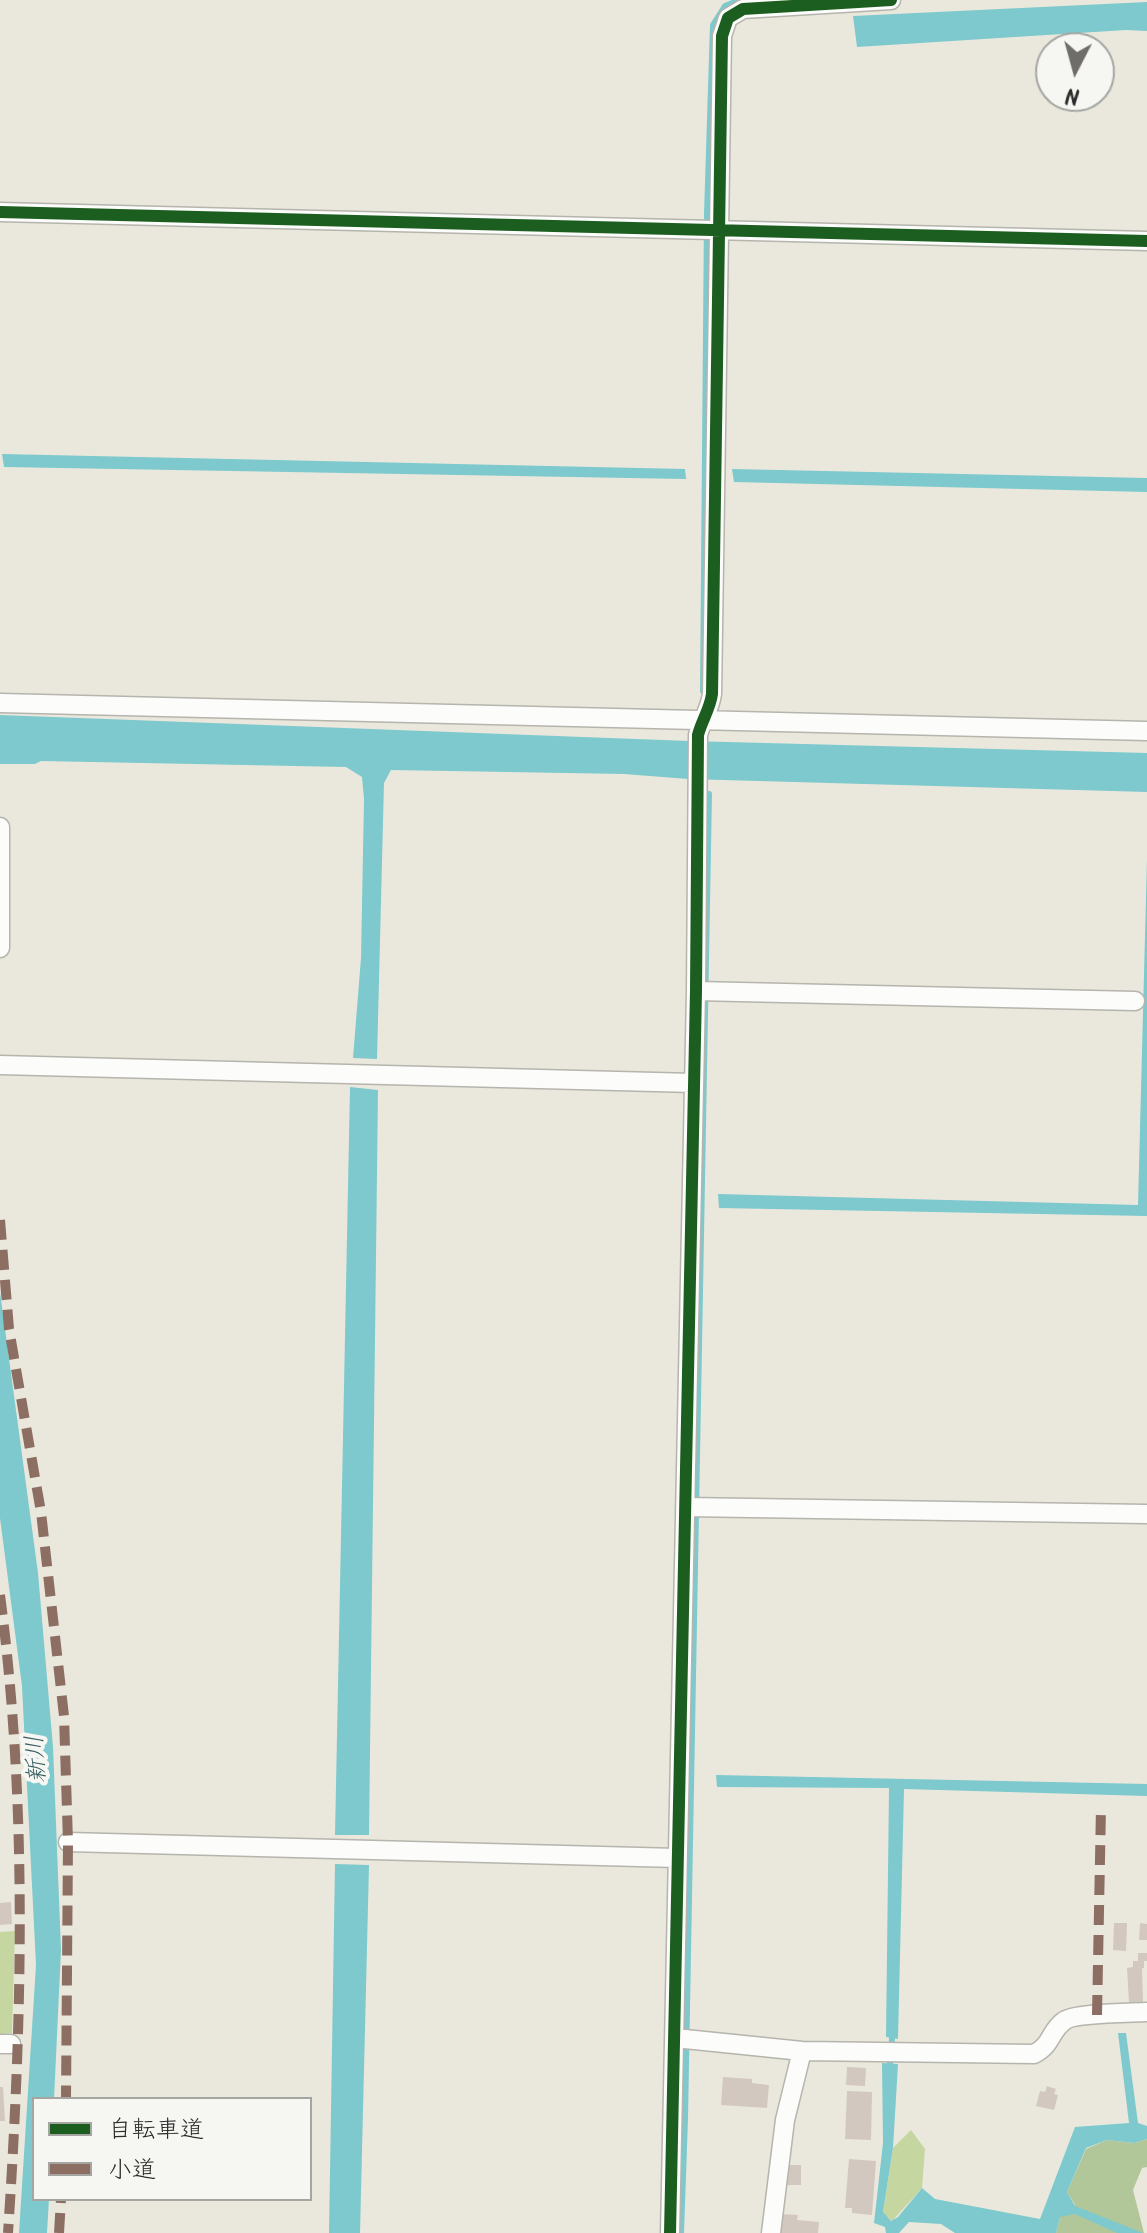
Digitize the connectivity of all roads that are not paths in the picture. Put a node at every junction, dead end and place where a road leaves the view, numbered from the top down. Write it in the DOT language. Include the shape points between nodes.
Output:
graph roads {
  1 [pos="891,0"];
  2 [pos="0,212"];
  3 [pos="710,230"];
  4 [pos="1147,241"];
  5 [pos="0,703"];
  6 [pos="700,728"];
  7 [pos="1147,731"];
  8 [pos="0,827"];
  9 [pos="0,948"];
  10 [pos="703,991"];
  11 [pos="1135,1001"];
  12 [pos="0,1065"];
  13 [pos="694,1083"];
  14 [pos="685,1507"];
  15 [pos="1147,1514"];
  16 [pos="68,1842"];
  17 [pos="677,1858"];
  18 [pos="1147,2012"];
  19 [pos="675,2038"];
  20 [pos="802,2051"];
  21 [pos="670,2233"];
  22 [pos="771,2233"];
  1 -- 3 [label="street" via="743,9 728,18 722,36"];
  2 -- 3 [label="street"];
  3 -- 4 [label="street"];
  3 -- 6 [label="street" via="712,694"];
  5 -- 6 [label="street"];
  6 -- 7 [label="street"];
  6 -- 10 [label="street"];
  8 -- 9 [label="street"];
  10 -- 11 [label="street"];
  10 -- 13 [label="street"];
  12 -- 13 [label="street"];
  13 -- 14 [label="street"];
  14 -- 15 [label="street"];
  14 -- 17 [label="street"];
  16 -- 17 [label="street"];
  17 -- 19 [label="street"];
  18 -- 20 [label="street" via="1068,2017 1046,2047 1034,2054"];
  19 -- 20 [label="street"];
  19 -- 21 [label="street"];
  20 -- 22 [label="street" via="785,2120"];
}
